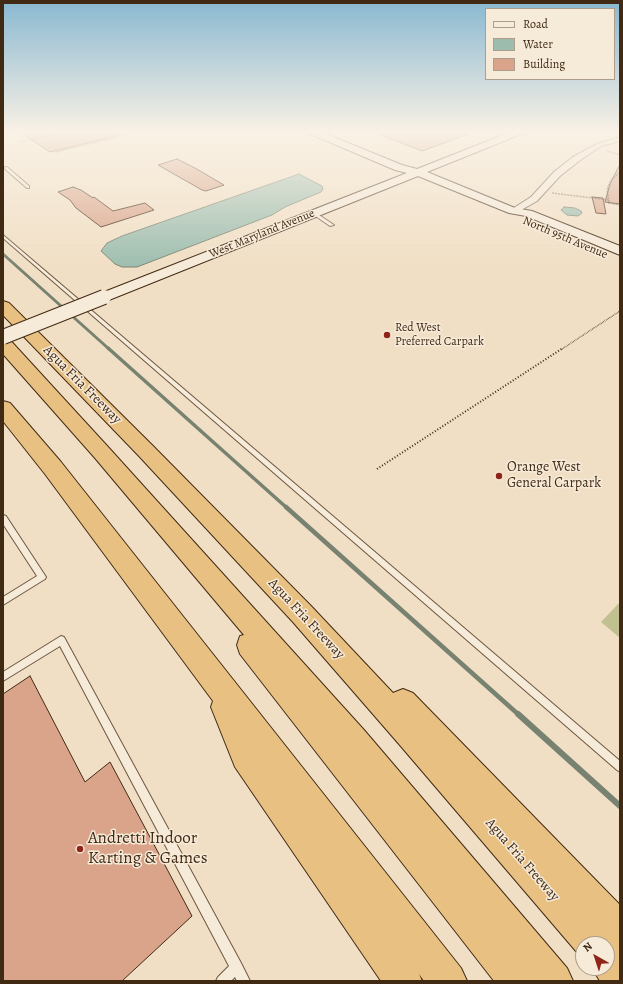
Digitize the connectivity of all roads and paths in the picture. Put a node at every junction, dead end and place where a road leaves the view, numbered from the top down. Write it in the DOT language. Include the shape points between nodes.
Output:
graph roads {
  1 [pos="16,177"];
  2 [pos="406,177"];
  3 [pos="430,177"];
  4 [pos="555,177"];
  5 [pos="614,177"];
  6 [pos="28,188"];
  7 [pos="542,192"];
  8 [pos="609,200"];
  9 [pos="620,205"];
  10 [pos="513,211"];
  11 [pos="314,214"];
  12 [pos="332,225"];
  13 [pos="3,236"];
  14 [pos="620,251"];
  15 [pos="620,261"];
  16 [pos="3,306"];
  17 [pos="620,311"];
  18 [pos="3,337"];
  19 [pos="3,344"];
  20 [pos="3,363"];
  21 [pos="3,408"];
  22 [pos="68,427"];
  23 [pos="377,469"];
  24 [pos="3,518"];
  25 [pos="3,601"];
  26 [pos="302,614"];
  27 [pos="3,677"];
  28 [pos="214,680"];
  29 [pos="620,767"];
  30 [pos="620,931"];
  31 [pos="587,936"];
  32 [pos="237,967"];
  33 [pos="222,981"];
  34 [pos="244,981"];
  35 [pos="403,981"];
  36 [pos="448,981"];
  37 [pos="518,981"];
  38 [pos="554,981"];
  1 -- 6 [label="lane"];
  2 -- 11 [label="street, West Maryland Avenue"];
  3 -- 10 [label="street, North 95th Avenue"];
  4 -- 7 [label="street"];
  5 -- 8 [label="path" via="607,189"];
  7 -- 8 [label="path"];
  7 -- 10 [label="street"];
  8 -- 9 [label="path" via="609,203"];
  10 -- 14 [label="street, North 95th Avenue" via="528,213"];
  10 -- 15 [label="street, North 95th Avenue" via="518,218"];
  11 -- 12 [label="lane"];
  11 -- 18 [label="street, West Maryland Avenue, bridge"];
  13 -- 29 [label="lane"];
  16 -- 26 [label="highway, Agua Fria Freeway" via="141,445"];
  17 -- 23 [label="path"];
  19 -- 22 [label="highway"];
  20 -- 22 [label="highway"];
  21 -- 28 [label="highway" via="53,468"];
  22 -- 37 [label="highway" via="249,643"];
  22 -- 38 [label="highway" via="353,741"];
  24 -- 25 [label="lane" via="42,577"];
  26 -- 30 [label="highway" via="356,654"];
  26 -- 31 [label="highway, Agua Fria Freeway" via="410,732"];
  27 -- 32 [label="lane" via="61,640"];
  28 -- 35 [label="highway" via="246,756"];
  28 -- 36 [label="highway"];
  32 -- 33 [label="lane"];
  32 -- 34 [label="lane"];
}
